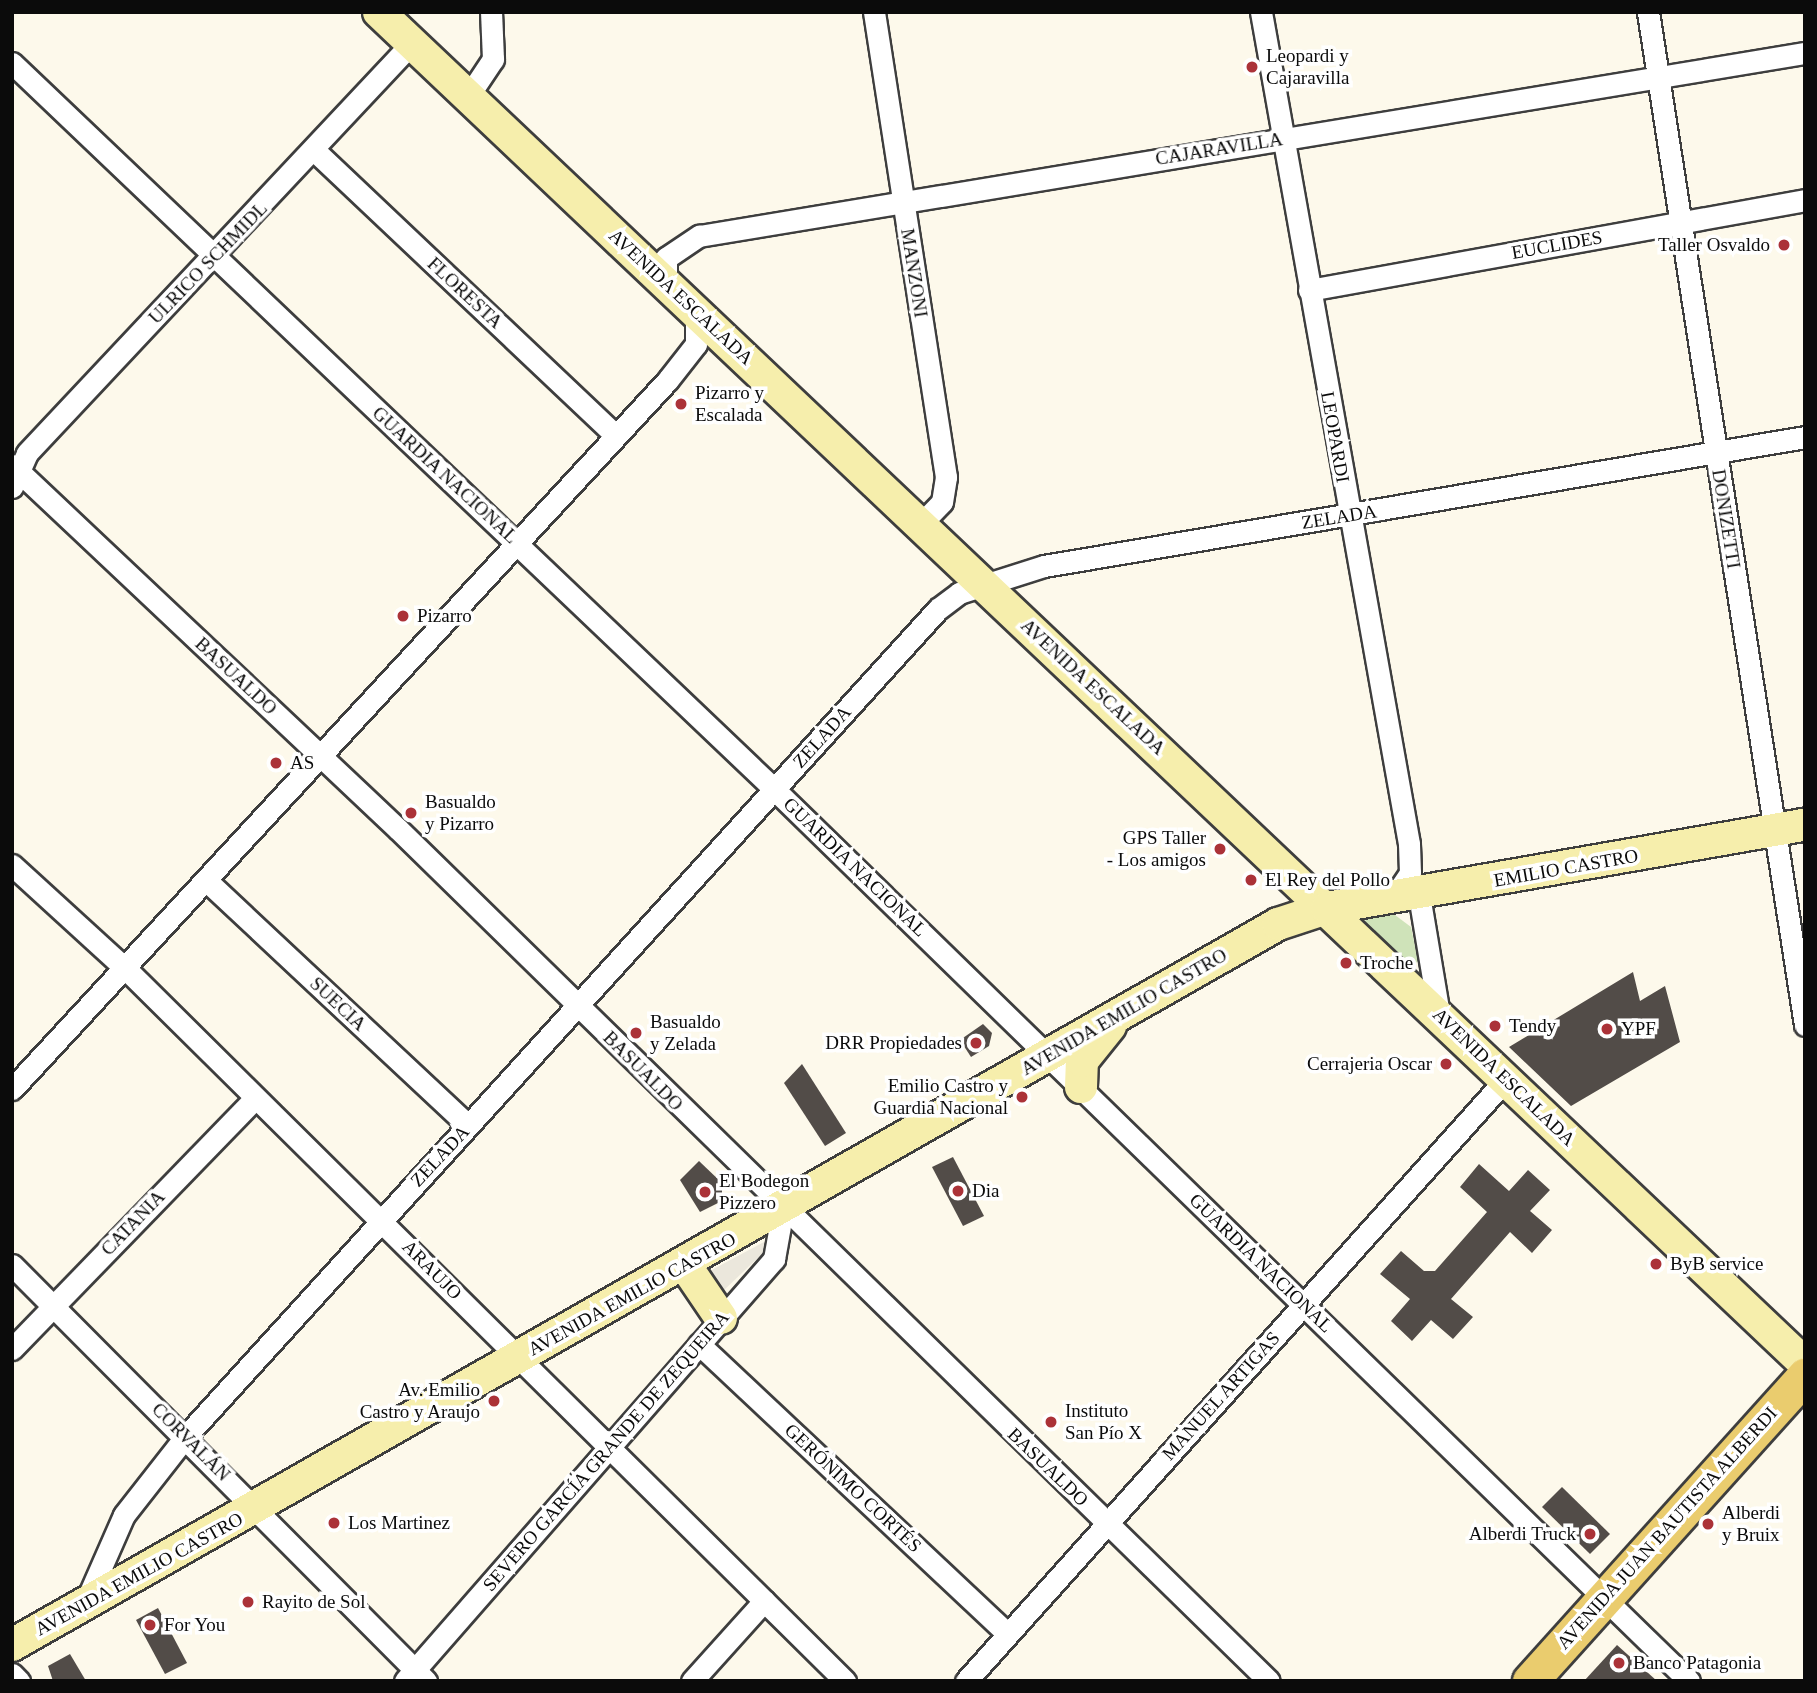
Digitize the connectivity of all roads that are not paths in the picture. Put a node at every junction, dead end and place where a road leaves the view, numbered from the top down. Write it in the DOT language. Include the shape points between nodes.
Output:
graph roads {
  1 [pos="379,12"];
  2 [pos="491,12"];
  3 [pos="874,12"];
  4 [pos="1261,12"];
  5 [pos="1648,12"];
  6 [pos="411,44"];
  7 [pos="1805,53"];
  8 [pos="12,63"];
  9 [pos="1658,77"];
  10 [pos="467,98"];
  11 [pos="1284,139"];
  12 [pos="315,151"];
  13 [pos="1805,200"];
  14 [pos="903,202"];
  15 [pos="1681,222"];
  16 [pos="213,256"];
  17 [pos="666,283"];
  18 [pos="1309,290"];
  19 [pos="696,309"];
  20 [pos="615,435"];
  21 [pos="1805,437"];
  22 [pos="1715,453"];
  23 [pos="14,474"];
  24 [pos="1349,515"];
  25 [pos="921,524"];
  26 [pos="519,544"];
  27 [pos="981,584"];
  28 [pos="324,758"];
  29 [pos="774,789"];
  30 [pos="1790,827"];
  31 [pos="12,865"];
  32 [pos="208,882"];
  33 [pos="1406,897"];
  34 [pos="1327,908"];
  35 [pos="125,969"];
  36 [pos="577,1006"];
  37 [pos="1126,1010"];
  38 [pos="1439,1014"];
  39 [pos="1805,1025"];
  40 [pos="1047,1054"];
  41 [pos="1505,1080"];
  42 [pos="1081,1087"];
  43 [pos="12,1089"];
  44 [pos="255,1098"];
  45 [pos="468,1125"];
  46 [pos="783,1209"];
  47 [pos="381,1220"];
  48 [pos="12,1265"];
  49 [pos="685,1265"];
  50 [pos="1303,1304"];
  51 [pos="53,1306"];
  52 [pos="721,1318"];
  53 [pos="699,1344"];
  54 [pos="12,1349"];
  55 [pos="520,1357"];
  56 [pos="1805,1364"];
  57 [pos="1805,1376"];
  58 [pos="186,1436"];
  59 [pos="605,1450"];
  60 [pos="258,1507"];
  61 [pos="1107,1524"];
  62 [pos="764,1601"];
  63 [pos="1603,1601"];
  64 [pos="84,1606"];
  65 [pos="1007,1633"];
  66 [pos="12,1645"];
  67 [pos="12,1674"];
  68 [pos="416,1677"];
  69 [pos="19,1681"];
  70 [pos="692,1681"];
  71 [pos="845,1681"];
  72 [pos="966,1681"];
  73 [pos="1269,1681"];
  74 [pos="1531,1681"];
  75 [pos="1689,1681"];
  1 -- 6 [label="street, AVENIDA ESCALADA"];
  2 -- 10 [label="street" via="493,59"];
  3 -- 14 [label="street, MANZONI"];
  4 -- 11 [label="street, LEOPARDI"];
  5 -- 9 [label="street, DONIZETTI"];
  6 -- 10 [label="street, AVENIDA ESCALADA"];
  6 -- 12 [label="street, ULRICO SCHMIDL"];
  7 -- 9 [label="street, CAJARAVILLA"];
  8 -- 16 [label="street, GUARDIA NACIONAL"];
  9 -- 11 [label="street, CAJARAVILLA"];
  9 -- 15 [label="street, DONIZETTI"];
  10 -- 17 [label="street, AVENIDA ESCALADA"];
  11 -- 14 [label="street, CAJARAVILLA"];
  11 -- 18 [label="street, LEOPARDI"];
  12 -- 16 [label="street, ULRICO SCHMIDL"];
  12 -- 20 [label="street, FLORESTA"];
  13 -- 15 [label="street, EUCLIDES"];
  14 -- 17 [label="street, CAJARAVILLA" via="684,241 666,258"];
  14 -- 25 [label="street, MANZONI" via="946,477 942,502"];
  15 -- 18 [label="street, EUCLIDES"];
  15 -- 22 [label="street, DONIZETTI"];
  16 -- 23 [label="street, ULRICO SCHMIDL" via="27,453"];
  16 -- 26 [label="street, GUARDIA NACIONAL"];
  17 -- 19 [label="street, AVENIDA ESCALADA"];
  18 -- 24 [label="street, LEOPARDI"];
  19 -- 20 [label="street" via="696,344"];
  19 -- 25 [label="street, AVENIDA ESCALADA"];
  20 -- 26 [label="street"];
  21 -- 22 [label="street, ZELADA"];
  22 -- 24 [label="street, ZELADA"];
  22 -- 30 [label="street, DONIZETTI"];
  23 -- 28 [label="street, BASUALDO"];
  24 -- 27 [label="street, ZELADA" via="1044,566"];
  24 -- 33 [label="street, LEOPARDI" via="1409,844"];
  25 -- 27 [label="street, AVENIDA ESCALADA"];
  26 -- 28 [label="street"];
  26 -- 29 [label="street, GUARDIA NACIONAL"];
  27 -- 29 [label="street, ZELADA" via="938,609"];
  27 -- 34 [label="street, AVENIDA ESCALADA"];
  28 -- 32 [label="street"];
  28 -- 36 [label="street, BASUALDO"];
  29 -- 36 [label="street, ZELADA"];
  29 -- 40 [label="street, GUARDIA NACIONAL"];
  30 -- 33 [label="street, EMILIO CASTRO"];
  30 -- 39 [label="street, DONIZETTI"];
  31 -- 35 [label="street, ARAUJO"];
  32 -- 35 [label="street"];
  32 -- 45 [label="street, SUECIA"];
  33 -- 34 [label="street, EMILIO CASTRO"];
  33 -- 38 [label="street"];
  34 -- 37 [label="street, AVENIDA EMILIO CASTRO" via="1278,924"];
  34 -- 38 [label="street, AVENIDA ESCALADA"];
  35 -- 43 [label="street"];
  35 -- 44 [label="street, ARAUJO"];
  36 -- 45 [label="street, ZELADA"];
  36 -- 46 [label="street, BASUALDO"];
  37 -- 40 [label="street, AVENIDA EMILIO CASTRO"];
  37 -- 42 [label="street" via="1088,1049"];
  38 -- 41 [label="street, AVENIDA ESCALADA"];
  40 -- 42 [label="street, GUARDIA NACIONAL"];
  40 -- 46 [label="street, AVENIDA EMILIO CASTRO"];
  41 -- 50 [label="street, MANUEL ARTIGAS"];
  41 -- 56 [label="street, AVENIDA ESCALADA"];
  42 -- 50 [label="street, GUARDIA NACIONAL"];
  44 -- 47 [label="street, ARAUJO"];
  44 -- 51 [label="street, CATANIA"];
  45 -- 47 [label="street, ZELADA"];
  46 -- 49 [label="street, AVENIDA EMILIO CASTRO"];
  46 -- 52 [label="street, SEVERO GARCÍA GRANDE DE ZEQUEIRA" via="774,1259"];
  46 -- 61 [label="street, BASUALDO"];
  47 -- 55 [label="street, ARAUJO"];
  47 -- 58 [label="street, ZELADA"];
  48 -- 51 [label="street, CORVALÁN"];
  49 -- 52 [label="street"];
  49 -- 55 [label="street, AVENIDA EMILIO CASTRO"];
  50 -- 61 [label="street, MANUEL ARTIGAS"];
  50 -- 63 [label="street, GUARDIA NACIONAL"];
  51 -- 54 [label="street, CATANIA"];
  51 -- 58 [label="street, CORVALÁN"];
  52 -- 53 [label="street, SEVERO GARCÍA GRANDE DE ZEQUEIRA"];
  53 -- 59 [label="street, SEVERO GARCÍA GRANDE DE ZEQUEIRA"];
  53 -- 65 [label="street, GERÓNIMO CORTÉS"];
  55 -- 59 [label="street, ARAUJO"];
  55 -- 60 [label="street, AVENIDA EMILIO CASTRO"];
  57 -- 63 [label="main road, AVENIDA JUAN BAUTISTA ALBERDI"];
  58 -- 60 [label="street, CORVALÁN"];
  58 -- 64 [label="street, ZELADA" via="124,1515"];
  59 -- 62 [label="street, ARAUJO"];
  59 -- 68 [label="street, SEVERO GARCÍA GRANDE DE ZEQUEIRA"];
  60 -- 64 [label="street, AVENIDA EMILIO CASTRO"];
  60 -- 68 [label="street, CORVALÁN"];
  61 -- 65 [label="street, MANUEL ARTIGAS"];
  61 -- 73 [label="street, BASUALDO"];
  62 -- 70 [label="street"];
  62 -- 71 [label="street, ARAUJO"];
  63 -- 74 [label="main road, AVENIDA JUAN BAUTISTA ALBERDI"];
  63 -- 75 [label="street, GUARDIA NACIONAL"];
  64 -- 66 [label="street, AVENIDA EMILIO CASTRO"];
  65 -- 72 [label="street, MANUEL ARTIGAS"];
  67 -- 69 [label="street"];
}
